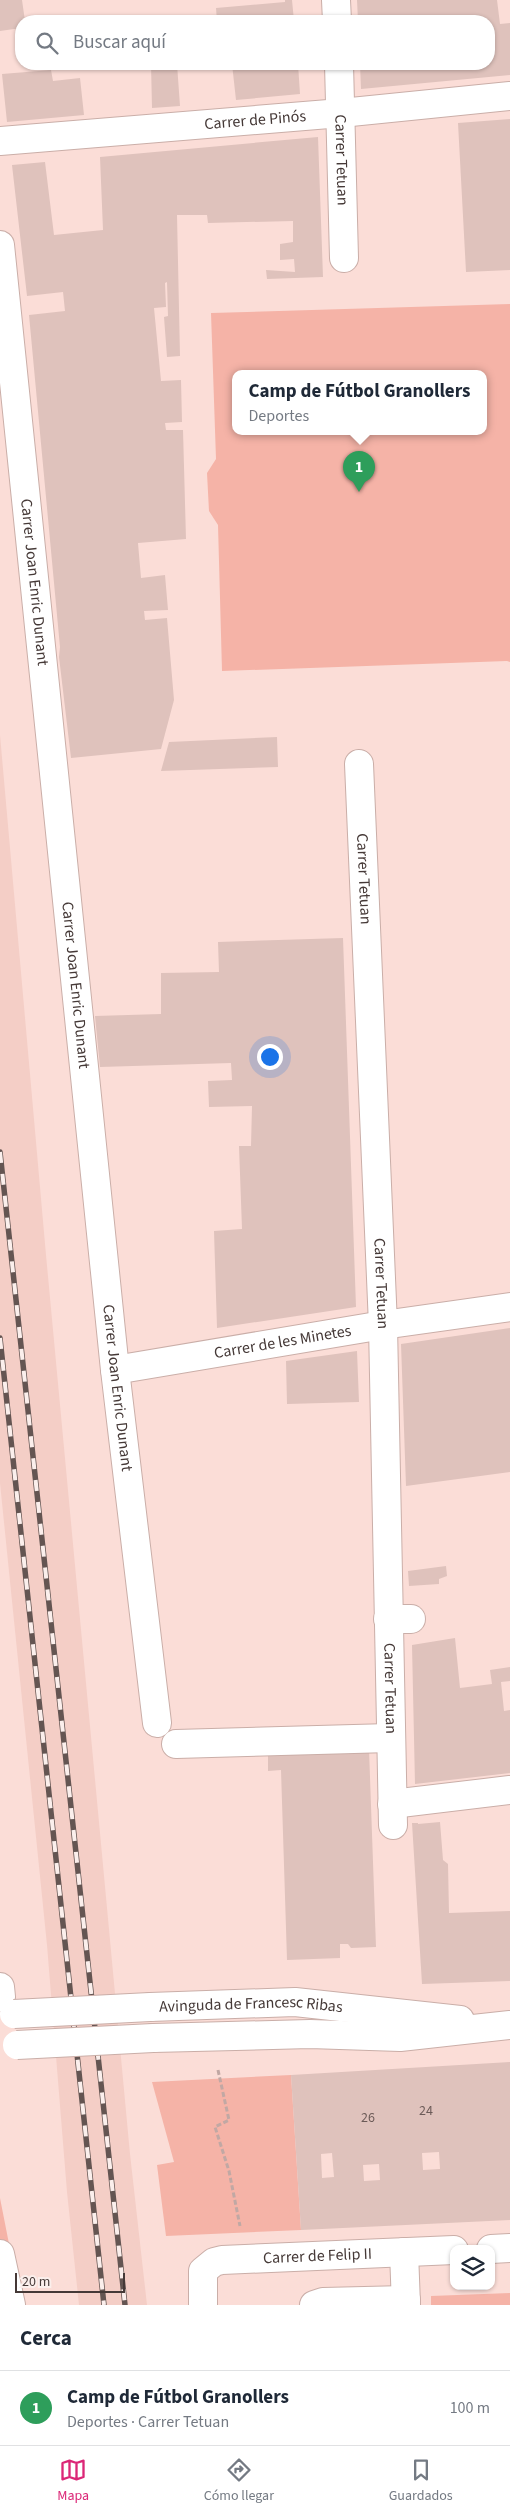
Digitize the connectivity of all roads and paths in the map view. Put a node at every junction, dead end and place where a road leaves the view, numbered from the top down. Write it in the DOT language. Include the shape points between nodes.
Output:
graph roads {
  1 [pos="336,0"];
  2 [pos="337,15"];
  3 [pos="339,70"];
  4 [pos="510,96"];
  5 [pos="341,113"];
  6 [pos="0,142"];
  7 [pos="0,245"];
  8 [pos="344,258"];
  9 [pos="359,764"];
  10 [pos="510,1307"];
  11 [pos="383,1325"];
  12 [pos="115,1370"];
  13 [pos="157,1723"];
  14 [pos="390,1738"];
  15 [pos="176,1744"];
  16 [pos="510,1790"];
  17 [pos="4,2004"];
  18 [pos="506,2025"];
  19 [pos="9,2046"];
  20 [pos="219,2078"];
  21 [pos="510,2248"];
  22 [pos="495,2249"];
  23 [pos="450,2250"];
  24 [pos="404,2252"];
  25 [pos="0,2254"];
  26 [pos="246,2258"];
  27 [pos="202,2296"];
  28 [pos="406,2302"];
  29 [pos="11,2305"];
  30 [pos="314,2305"];
  1 -- 2 [label="street"];
  3 -- 5 [label="street, Carrer Tetuan"];
  4 -- 5 [label="street, Carrer de Pinós"];
  5 -- 6 [label="street, Carrer de Pinós"];
  5 -- 8 [label="street, Carrer Tetuan"];
  7 -- 12 [label="street, Carrer Joan Enric Dunant"];
  9 -- 11 [label="street, Carrer Tetuan" via="351,817"];
  10 -- 11 [label="street, Carrer de les Minetes"];
  11 -- 12 [label="street, Carrer de les Minetes"];
  11 -- 14 [label="street, Carrer Tetuan" via="399,1619"];
  12 -- 13 [label="street, Carrer Joan Enric Dunant"];
  14 -- 15 [label="street"];
  14 -- 16 [label="street, Carrer Tetuan" via="392,1815 461,1807"];
  17 -- 18 [label="street, Avinguda de Francesc Ribas, bridge" via="150,2007 295,2002"];
  18 -- 19 [label="street, Avinguda de Francesc Ribas, bridge" via="400,2037 310,2034"];
  20 -- 26 [label="path" via="229,2120 215,2128"];
  21 -- 22 [label="street"];
  23 -- 24 [label="street, Carrer de Felip II"];
  24 -- 26 [label="street, Carrer de Felip II"];
  24 -- 28 [label="street"];
  25 -- 29 [label="street"];
  26 -- 27 [label="street, Carrer de Felip II" via="214,2262 203,2272"];
  28 -- 30 [label="street" via="323,2302"];
}
